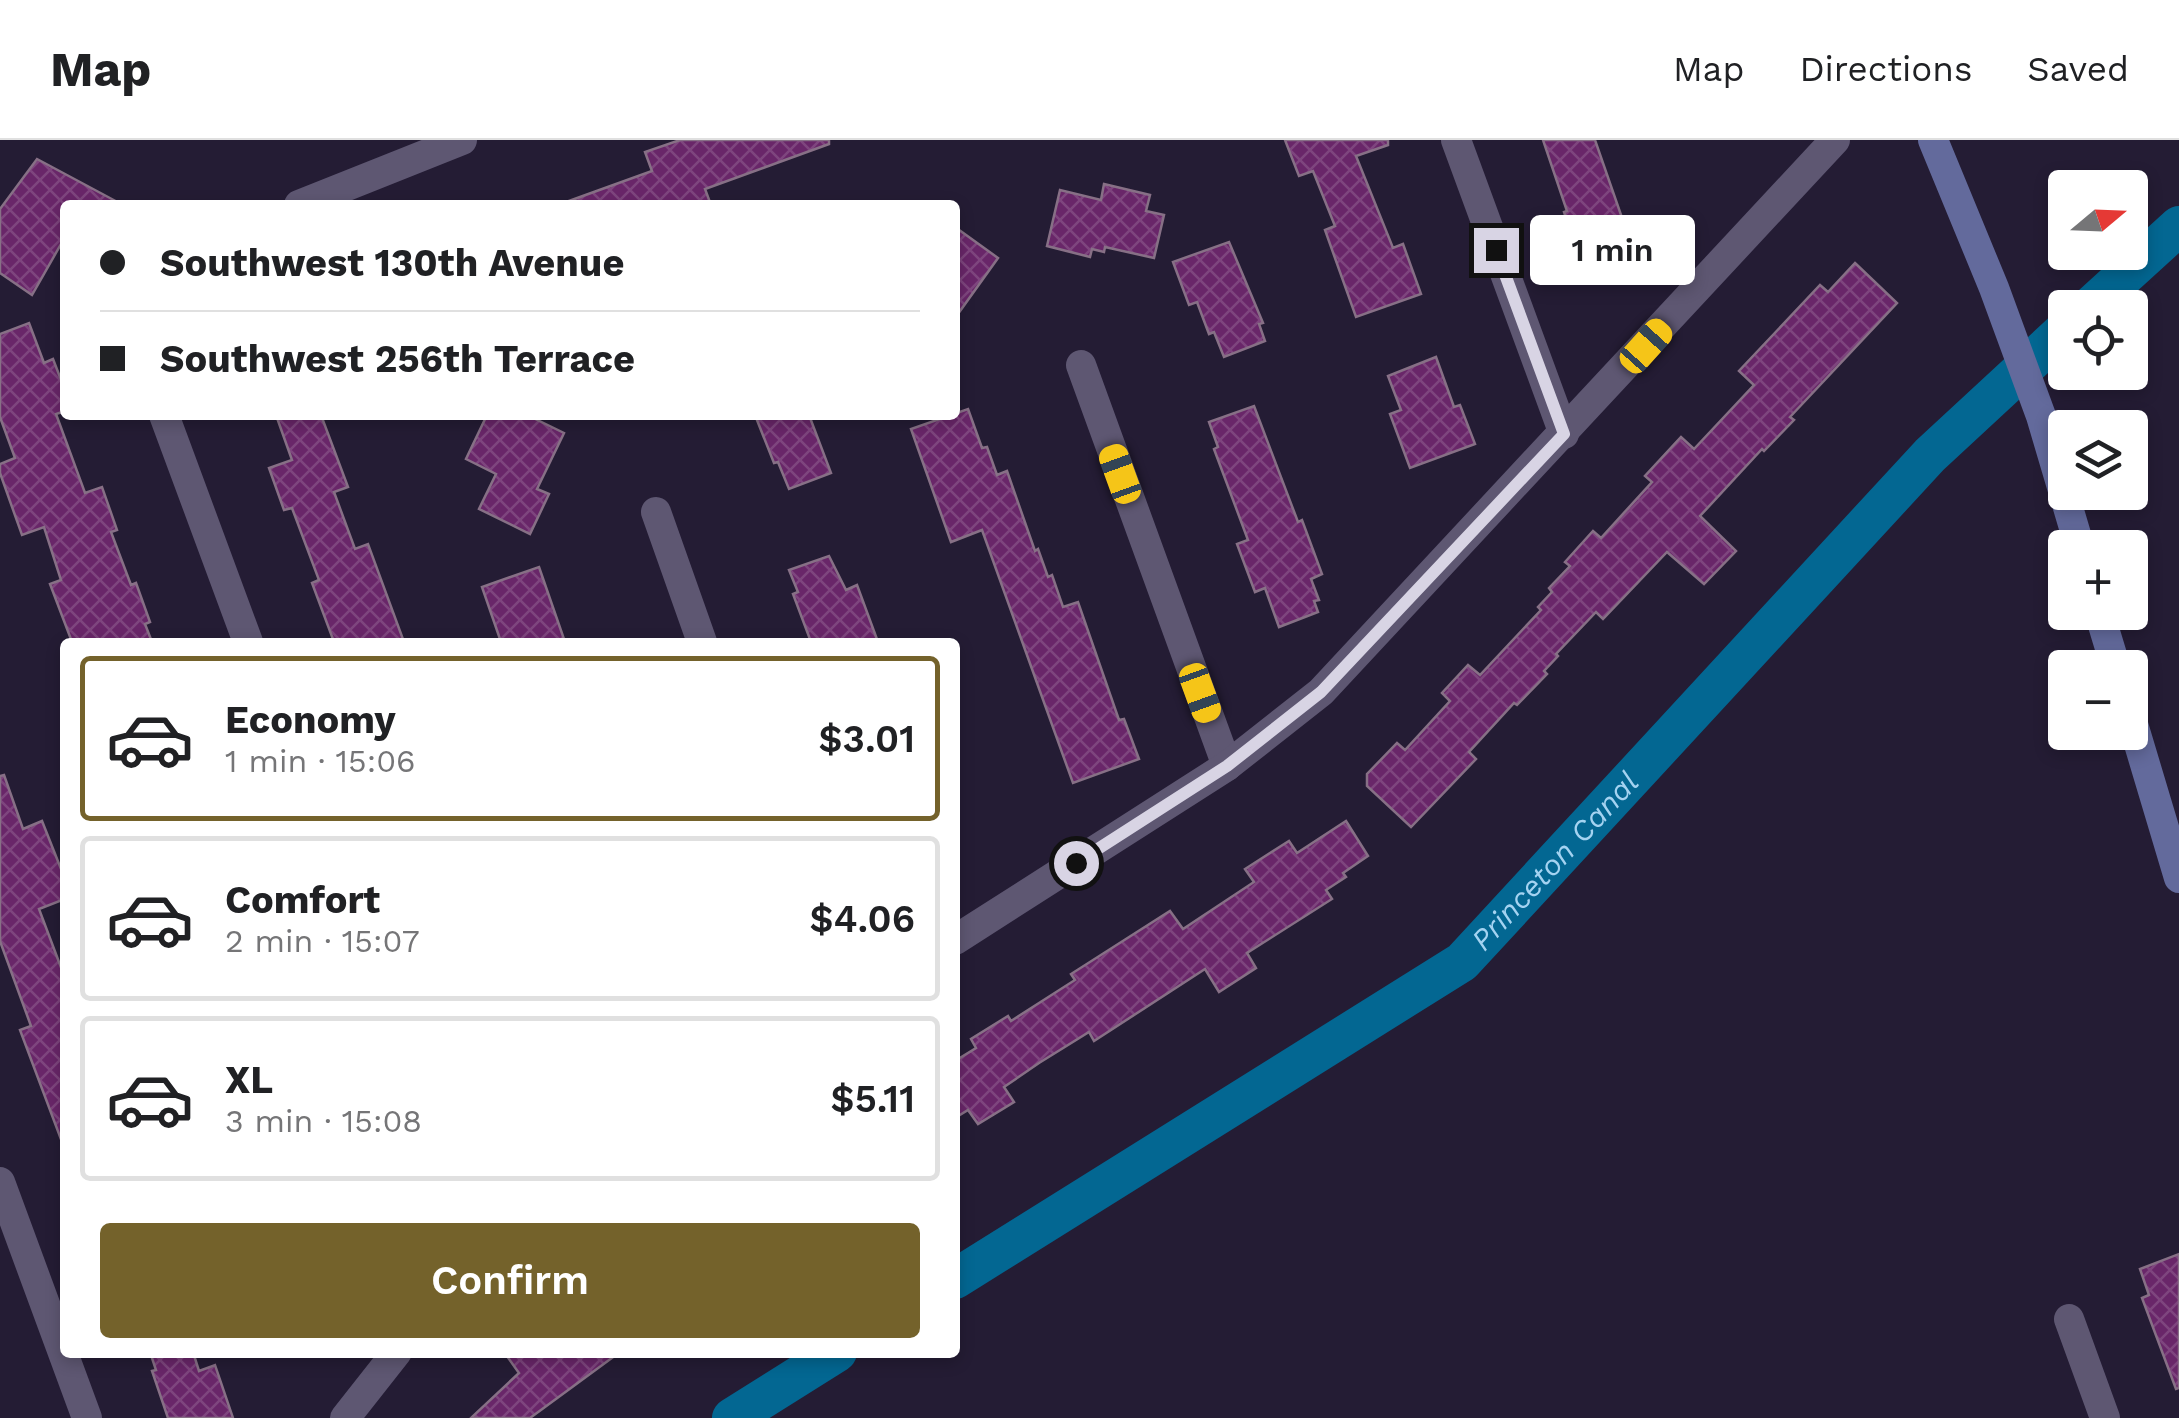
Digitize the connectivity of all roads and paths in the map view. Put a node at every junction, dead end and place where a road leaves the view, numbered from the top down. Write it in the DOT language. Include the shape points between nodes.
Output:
graph roads {
  1 [pos="462,140"];
  2 [pos="1456,140"];
  3 [pos="1834,140"];
  4 [pos="1932,140"];
  5 [pos="312,200"];
  6 [pos="1080,365"];
  7 [pos="166,420"];
  8 [pos="1564,434"];
  9 [pos="656,512"];
  10 [pos="2075,530"];
  11 [pos="247,638"];
  12 [pos="701,638"];
  13 [pos="2141,750"];
  14 [pos="1227,766"];
  15 [pos="2179,878"];
  16 [pos="960,937"];
  17 [pos="0,1182"];
  18 [pos="2069,1319"];
  19 [pos="60,1343"];
  20 [pos="66,1358"];
  21 [pos="391,1358"];
  22 [pos="88,1418"];
  23 [pos="345,1418"];
  24 [pos="2104,1418"];
  1 -- 5 [label="street"];
  2 -- 8 [label="street"];
  3 -- 8 [label="street"];
  4 -- 10 [label="street" via="2041,416"];
  6 -- 14 [label="street"];
  7 -- 11 [label="street"];
  8 -- 14 [label="street" via="1321,692"];
  9 -- 12 [label="street"];
  13 -- 15 [label="street"];
  14 -- 16 [label="street"];
  17 -- 19 [label="street"];
  18 -- 24 [label="street"];
  20 -- 22 [label="street"];
  21 -- 23 [label="street"];
}
